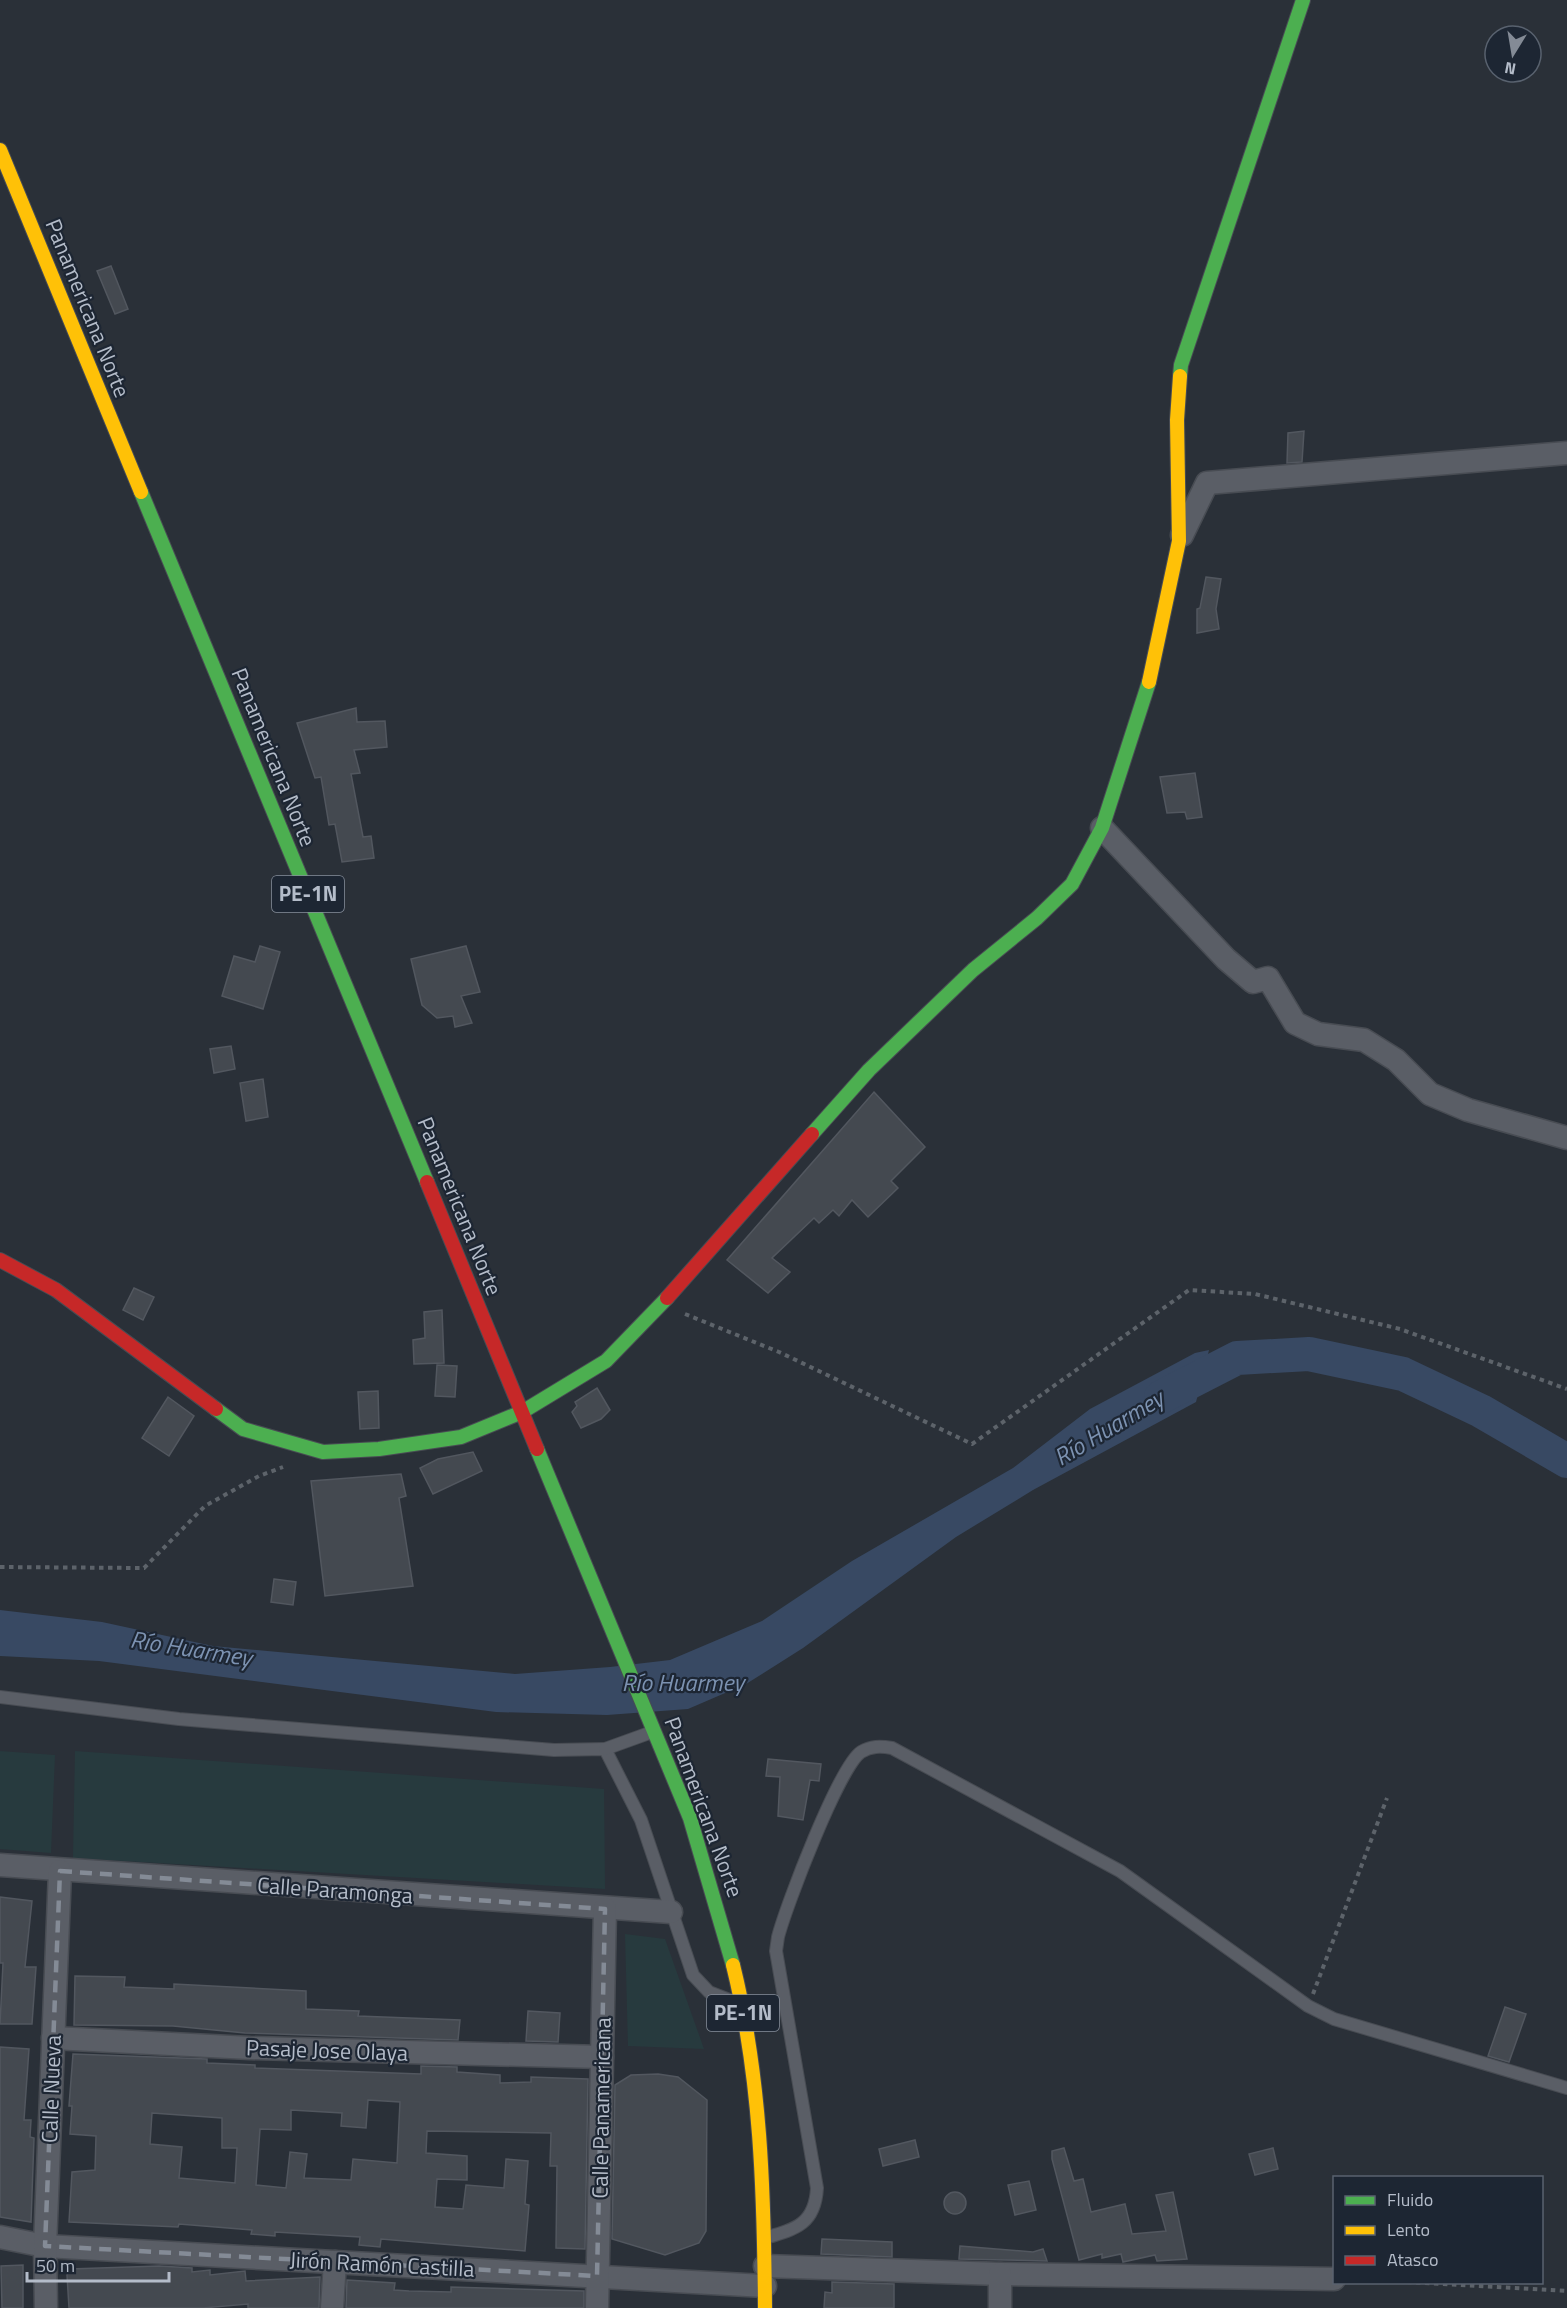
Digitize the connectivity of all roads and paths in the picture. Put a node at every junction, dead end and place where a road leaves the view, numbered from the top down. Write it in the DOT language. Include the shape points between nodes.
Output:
graph roads {
  1 [pos="1303,0"];
  2 [pos="0,150"];
  3 [pos="1567,453"];
  4 [pos="1179,542"];
  5 [pos="1102,828"];
  6 [pos="1567,1138"];
  7 [pos="0,1260"];
  8 [pos="657,1309"];
  9 [pos="1567,1389"];
  10 [pos="522,1412"];
  11 [pos="291,1464"];
  12 [pos="0,1567"];
  13 [pos="0,1697"];
  14 [pos="656,1731"];
  15 [pos="605,1749"];
  16 [pos="1386,1798"];
  17 [pos="0,1865"];
  18 [pos="60,1871"];
  19 [pos="605,1909"];
  20 [pos="670,1912"];
  21 [pos="742,2005"];
  22 [pos="1308,2006"];
  23 [pos="53,2038"];
  24 [pos="602,2058"];
  25 [pos="1567,2088"];
  26 [pos="0,2237"];
  27 [pos="764,2238"];
  28 [pos="45,2246"];
  29 [pos="335,2262"];
  30 [pos="1000,2274"];
  31 [pos="597,2276"];
  32 [pos="1333,2279"];
  33 [pos="1427,2284"];
  34 [pos="765,2286"];
  35 [pos="1567,2291"];
  36 [pos="46,2308"];
  37 [pos="332,2308"];
  38 [pos="597,2308"];
  39 [pos="1000,2308"];
  1 -- 4 [label="main road" via="1181,364 1177,420"];
  2 -- 10 [label="main road, Panamericana Norte / PE-1N"];
  3 -- 4 [label="street" via="1208,483"];
  4 -- 5 [label="main road" via="1150,680"];
  5 -- 6 [label="street" via="1226,959 1253,981 1268,978 1295,1023 1318,1034 1364,1040 1396,1060 1430,1094 1468,1110"];
  5 -- 8 [label="main road" via="1072,885 973,970 869,1070"];
  7 -- 10 [label="main road" via="56,1290 243,1429 311,1449 379,1449 461,1437"];
  8 -- 9 [label="path" via="682,1312 779,1352 972,1444 1189,1290 1255,1294 1400,1329"];
  8 -- 10 [label="main road" via="606,1361"];
  10 -- 14 [label="main road, Panamericana Norte / PE-1N"];
  11 -- 12 [label="path" via="259,1476 205,1506 144,1568"];
  13 -- 15 [label="lane" via="190,1720 554,1750"];
  14 -- 15 [label="lane"];
  14 -- 21 [label="main road, Panamericana Norte / PE-1N" via="705,1863"];
  15 -- 20 [label="lane" via="641,1820"];
  16 -- 22 [label="path"];
  17 -- 18 [label="street, Calle Paramonga"];
  18 -- 19 [label="street, Calle Paramonga"];
  18 -- 23 [label="street, Calle Nueva"];
  19 -- 20 [label="street, Calle Paramonga"];
  19 -- 24 [label="street, Calle Panamericana"];
  20 -- 21 [label="lane" via="693,1975 709,1992"];
  21 -- 27 [label="main road, Panamericana Norte / PE-1N" via="757,2105"];
  22 -- 25 [label="lane" via="1334,2019"];
  22 -- 27 [label="lane" via="1120,1871 892,1748 876,1746 861,1752 850,1763 816,1834 777,1937 776,1951 817,2188 812,2213 802,2224"];
  23 -- 24 [label="street, Pasaje Jose Olaya"];
  23 -- 28 [label="street, Calle Nueva"];
  24 -- 31 [label="street, Calle Panamericana"];
  26 -- 28 [label="street, Jirón Ramón Castilla"];
  27 -- 34 [label="main road, Panamericana Norte / PE-1N"];
  28 -- 29 [label="street, Jirón Ramón Castilla"];
  28 -- 36 [label="street, Calle Nueva"];
  29 -- 31 [label="street, Jirón Ramón Castilla"];
  29 -- 37 [label="street"];
  30 -- 32 [label="street, Jirón Ramón Castilla"];
  30 -- 34 [label="street, Jirón Ramón Castilla"];
  30 -- 39 [label="street"];
  31 -- 34 [label="street, Jirón Ramón Castilla"];
  31 -- 38 [label="street, Calle Panamericana"];
  33 -- 35 [label="path"];
}
